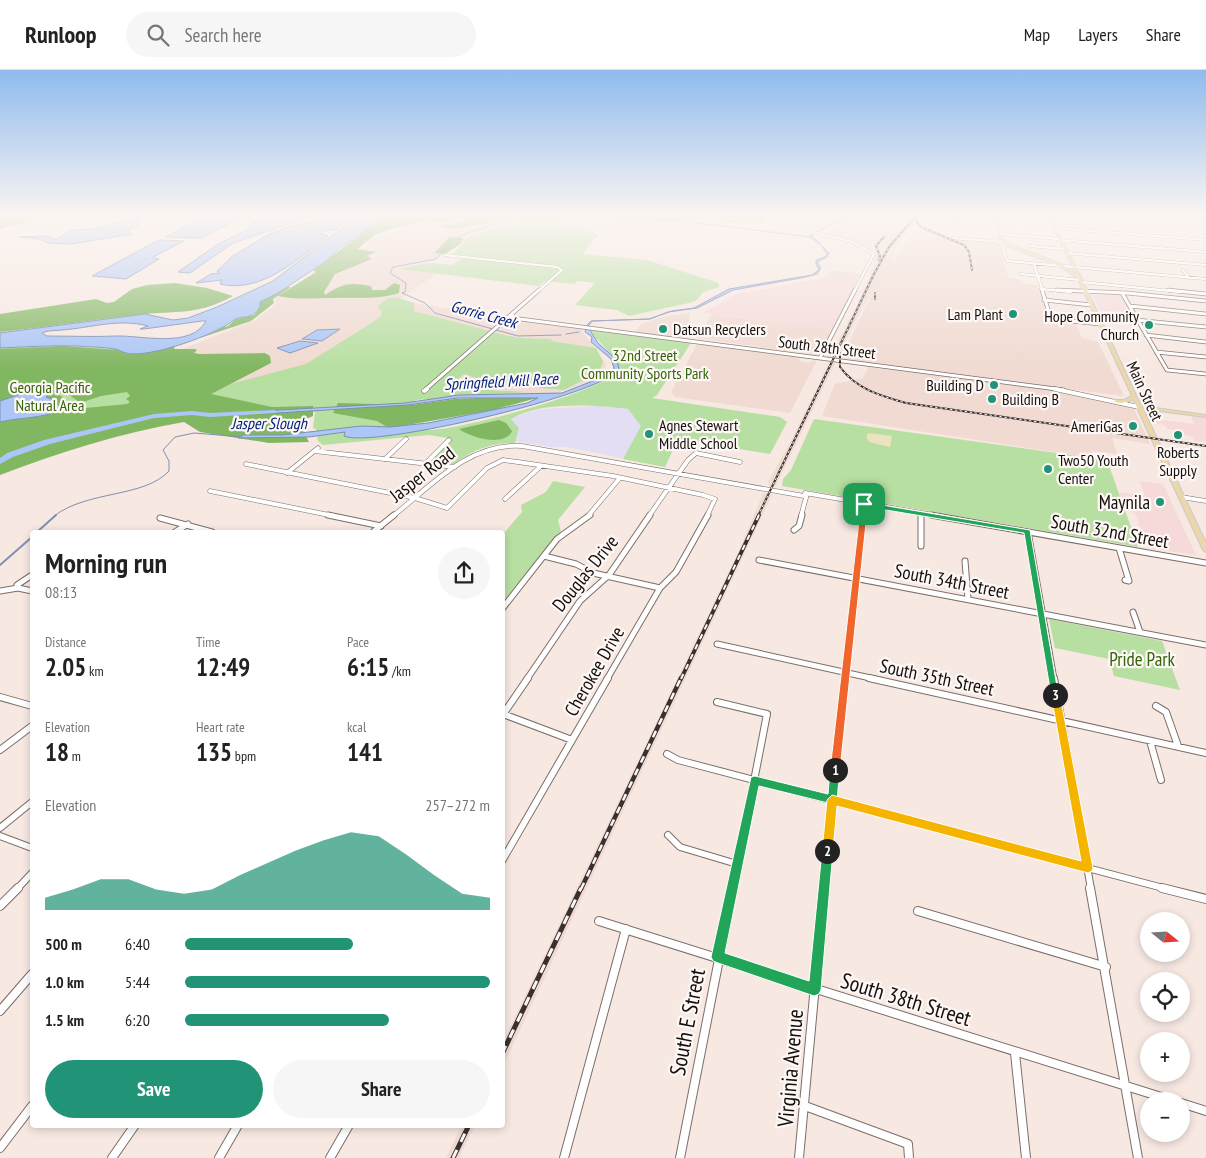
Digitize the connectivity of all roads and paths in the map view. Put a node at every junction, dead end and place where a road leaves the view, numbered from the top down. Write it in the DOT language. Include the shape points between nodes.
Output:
graph roads {
  1 [pos="535,266"];
  2 [pos="868,266"];
  3 [pos="1034,266"];
  4 [pos="1059,266"];
  5 [pos="1062,266"];
  6 [pos="1073,267"];
  7 [pos="1183,270"];
  8 [pos="1020,274"];
  9 [pos="1037,276"];
  10 [pos="1189,278"];
  11 [pos="1206,279"];
  12 [pos="1080,280"];
  13 [pos="1041,289"];
  14 [pos="1086,293"];
  15 [pos="1122,293"];
  16 [pos="1206,294"];
  17 [pos="1044,300"];
  18 [pos="1206,301"];
  19 [pos="1091,305"];
  20 [pos="1130,306"];
  21 [pos="1206,314"];
  22 [pos="512,316"];
  23 [pos="1096,316"];
  24 [pos="1138,320"];
  25 [pos="1100,324"];
  26 [pos="1206,327"];
  27 [pos="1146,335"];
  28 [pos="1206,342"];
  29 [pos="1156,352"];
  30 [pos="1206,357"];
  31 [pos="820,358"];
  32 [pos="1206,374"];
  33 [pos="424,391"];
  34 [pos="1134,397"];
  35 [pos="1116,401"];
  36 [pos="1139,407"];
  37 [pos="1206,416"];
  38 [pos="406,439"];
  39 [pos="449,440"];
  40 [pos="494,447"];
  41 [pos="318,448"];
  42 [pos="314,451"];
  43 [pos="385,460"];
  44 [pos="427,462"];
  45 [pos="740,462"];
  46 [pos="246,464"];
  47 [pos="541,466"];
  48 [pos="455,467"];
  49 [pos="677,472"];
  50 [pos="287,473"];
  51 [pos="619,479"];
  52 [pos="667,488"];
  53 [pos="210,491"];
  54 [pos="806,494"];
  55 [pos="1180,497"];
  56 [pos="415,498"];
  57 [pos="505,499"];
  58 [pos="1206,501"];
  59 [pos="864,504"];
  60 [pos="921,514"];
  61 [pos="160,518"];
  62 [pos="189,524"];
  63 [pos="381,526"];
  64 [pos="178,530"];
  65 [pos="210,530"];
  66 [pos="376,530"];
  67 [pos="794,530"];
  68 [pos="1028,532"];
  69 [pos="921,546"];
  70 [pos="1118,548"];
  71 [pos="1206,550"];
  72 [pos="544,556"];
  73 [pos="759,560"];
  74 [pos="965,561"];
  75 [pos="1206,563"];
  76 [pos="30,576"];
  77 [pos="609,576"];
  78 [pos="858,578"];
  79 [pos="1125,580"];
  80 [pos="18,588"];
  81 [pos="660,588"];
  82 [pos="0,591"];
  83 [pos="30,591"];
  84 [pos="968,599"];
  85 [pos="505,605"];
  86 [pos="1133,612"];
  87 [pos="1041,613"];
  88 [pos="1140,632"];
  89 [pos="717,644"];
  90 [pos="1206,645"];
  91 [pos="846,672"];
  92 [pos="0,697"];
  93 [pos="717,702"];
  94 [pos="30,705"];
  95 [pos="1156,706"];
  96 [pos="505,712"];
  97 [pos="505,716"];
  98 [pos="1060,720"];
  99 [pos="30,728"];
  100 [pos="572,740"];
  101 [pos="1150,741"];
  102 [pos="1178,746"];
  103 [pos="0,750"];
  104 [pos="1206,753"];
  105 [pos="666,754"];
  106 [pos="755,780"];
  107 [pos="1161,780"];
  108 [pos="832,800"];
  109 [pos="30,804"];
  110 [pos="0,828"];
  111 [pos="668,835"];
  112 [pos="0,836"];
  113 [pos="30,847"];
  114 [pos="505,856"];
  115 [pos="737,864"];
  116 [pos="1088,868"];
  117 [pos="30,875"];
  118 [pos="1206,899"];
  119 [pos="0,906"];
  120 [pos="918,911"];
  121 [pos="599,920"];
  122 [pos="626,929"];
  123 [pos="718,957"];
  124 [pos="1106,967"];
  125 [pos="30,976"];
  126 [pos="814,990"];
  127 [pos="0,1011"];
  128 [pos="1016,1053"];
  129 [pos="1125,1086"];
  130 [pos="1145,1092"];
  131 [pos="805,1106"];
  132 [pos="1190,1107"];
  133 [pos="30,1109"];
  134 [pos="1206,1112"];
  135 [pos="133,1128"];
  136 [pos="236,1128"];
  137 [pos="347,1128"];
  138 [pos="0,1148"];
  139 [pos="112,1158"];
  140 [pos="219,1158"];
  141 [pos="330,1158"];
  142 [pos="564,1158"];
  143 [pos="680,1158"];
  144 [pos="799,1158"];
  145 [pos="909,1158"];
  146 [pos="1026,1158"];
  147 [pos="1138,1158"];
  1 -- 22 [label="street" via="562,269"];
  2 -- 31 [label="street"];
  3 -- 9 [label="street"];
  4 -- 5 [label="street"];
  5 -- 6 [label="street"];
  5 -- 12 [label="main road"];
  6 -- 10 [label="street"];
  6 -- 12 [label="main road, Main Street"];
  7 -- 10 [label="street"];
  8 -- 9 [label="street"];
  9 -- 12 [label="street"];
  9 -- 13 [label="street"];
  10 -- 11 [label="street"];
  12 -- 14 [label="main road, Main Street"];
  12 -- 16 [label="street"];
  13 -- 14 [label="street"];
  13 -- 17 [label="street"];
  14 -- 15 [label="street"];
  14 -- 19 [label="main road, Main Street"];
  15 -- 18 [label="street"];
  15 -- 20 [label="street"];
  17 -- 19 [label="street"];
  17 -- 25 [label="street" via="1051,319"];
  19 -- 23 [label="main road, Main Street"];
  20 -- 21 [label="street"];
  20 -- 24 [label="street"];
  22 -- 31 [label="street, South 28th Street" via="581,328"];
  22 -- 33 [label="street"];
  23 -- 24 [label="street"];
  23 -- 25 [label="main road, Main Street"];
  24 -- 26 [label="street"];
  24 -- 27 [label="street"];
  25 -- 34 [label="main road, Main Street"];
  27 -- 28 [label="street"];
  27 -- 29 [label="street"];
  29 -- 30 [label="street"];
  29 -- 32 [label="street" via="1167,370"];
  31 -- 35 [label="street, South 28th Street" via="1073,391"];
  34 -- 35 [label="main road"];
  34 -- 36 [label="main road, Main Street"];
  35 -- 36 [label="street, South 28th Street"];
  36 -- 37 [label="main road"];
  36 -- 55 [label="main road, Main Street"];
  38 -- 43 [label="street"];
  39 -- 44 [label="street"];
  40 -- 48 [label="street, Jasper Road" via="475,453"];
  40 -- 49 [label="street, South 32nd Street" via="522,446"];
  41 -- 42 [label="street"];
  42 -- 43 [label="street"];
  42 -- 50 [label="street"];
  43 -- 44 [label="street"];
  44 -- 48 [label="street"];
  45 -- 49 [label="street, Douglas Drive" via="696,452"];
  46 -- 50 [label="street"];
  47 -- 51 [label="street"];
  47 -- 56 [label="street" via="504,460 492,464 447,508"];
  47 -- 57 [label="street"];
  48 -- 56 [label="street, Jasper Road"];
  49 -- 52 [label="street, Douglas Drive"];
  49 -- 54 [label="street, South 32nd Street"];
  50 -- 56 [label="street"];
  51 -- 52 [label="street"];
  51 -- 72 [label="street" via="591,514 557,539"];
  52 -- 77 [label="street, Douglas Drive"];
  52 -- 81 [label="street, Cherokee Drive" via="707,495 715,499 715,503 676,572"];
  53 -- 63 [label="street"];
  54 -- 59 [label="street, South 32nd Street"];
  54 -- 67 [label="street" via="799,526"];
  55 -- 58 [label="street"];
  55 -- 71 [label="main road, Main Street"];
  56 -- 63 [label="street, Jasper Road"];
  59 -- 60 [label="street, South 32nd Street"];
  59 -- 78 [label="street, Virginia Avenue"];
  60 -- 68 [label="street, South 32nd Street"];
  60 -- 69 [label="street"];
  61 -- 62 [label="street"];
  62 -- 64 [label="street"];
  62 -- 65 [label="street"];
  63 -- 66 [label="street, Jasper Road"];
  68 -- 70 [label="street, South 32nd Street"];
  68 -- 87 [label="street"];
  70 -- 75 [label="street, South 32nd Street"];
  70 -- 79 [label="street" via="1130,581"];
  72 -- 77 [label="street"];
  72 -- 85 [label="street"];
  73 -- 78 [label="street, South 34th Street"];
  74 -- 84 [label="street"];
  76 -- 80 [label="street" via="17,585"];
  77 -- 81 [label="street"];
  77 -- 96 [label="street, Douglas Drive" via="580,602"];
  78 -- 84 [label="street, South 34th Street"];
  78 -- 91 [label="street, Virginia Avenue"];
  80 -- 82 [label="street"];
  80 -- 83 [label="street"];
  81 -- 100 [label="street, Cherokee Drive"];
  84 -- 87 [label="street, South 34th Street"];
  86 -- 88 [label="street"];
  87 -- 88 [label="street, South 34th Street"];
  87 -- 98 [label="street"];
  88 -- 90 [label="street, South 34th Street"];
  89 -- 91 [label="street, South 35th Street"];
  91 -- 98 [label="street, South 35th Street"];
  91 -- 108 [label="street, Virginia Avenue"];
  92 -- 94 [label="street"];
  93 -- 106 [label="street, South E Street" via="767,714"];
  95 -- 102 [label="street" via="1166,712"];
  97 -- 100 [label="street"];
  98 -- 101 [label="street, South 35th Street"];
  98 -- 116 [label="street"];
  99 -- 103 [label="street"];
  100 -- 114 [label="street, Cherokee Drive"];
  101 -- 102 [label="street, South 35th Street"];
  101 -- 107 [label="street"];
  102 -- 104 [label="street, South 35th Street"];
  105 -- 106 [label="street"];
  106 -- 108 [label="street"];
  106 -- 115 [label="street, South E Street"];
  108 -- 116 [label="street"];
  108 -- 126 [label="street, Virginia Avenue"];
  109 -- 110 [label="street"];
  111 -- 115 [label="street" via="680,846"];
  112 -- 113 [label="street"];
  115 -- 123 [label="street, South E Street"];
  116 -- 118 [label="street"];
  116 -- 124 [label="street"];
  117 -- 119 [label="street"];
  120 -- 124 [label="street"];
  121 -- 122 [label="street, South 38th Street"];
  122 -- 123 [label="street, South 38th Street"];
  122 -- 142 [label="street"];
  123 -- 126 [label="street, South 38th Street"];
  123 -- 143 [label="street, South E Street"];
  124 -- 129 [label="street"];
  125 -- 127 [label="street"];
  126 -- 128 [label="street, South 38th Street"];
  126 -- 131 [label="street, Virginia Avenue"];
  128 -- 129 [label="street, South 38th Street"];
  128 -- 146 [label="street"];
  129 -- 130 [label="street, South 38th Street"];
  129 -- 147 [label="street"];
  131 -- 144 [label="street, Virginia Avenue"];
  131 -- 145 [label="street" via="908,1144"];
  132 -- 134 [label="street"];
  133 -- 138 [label="street"];
  135 -- 139 [label="street"];
  136 -- 140 [label="street"];
  137 -- 141 [label="street"];
}
